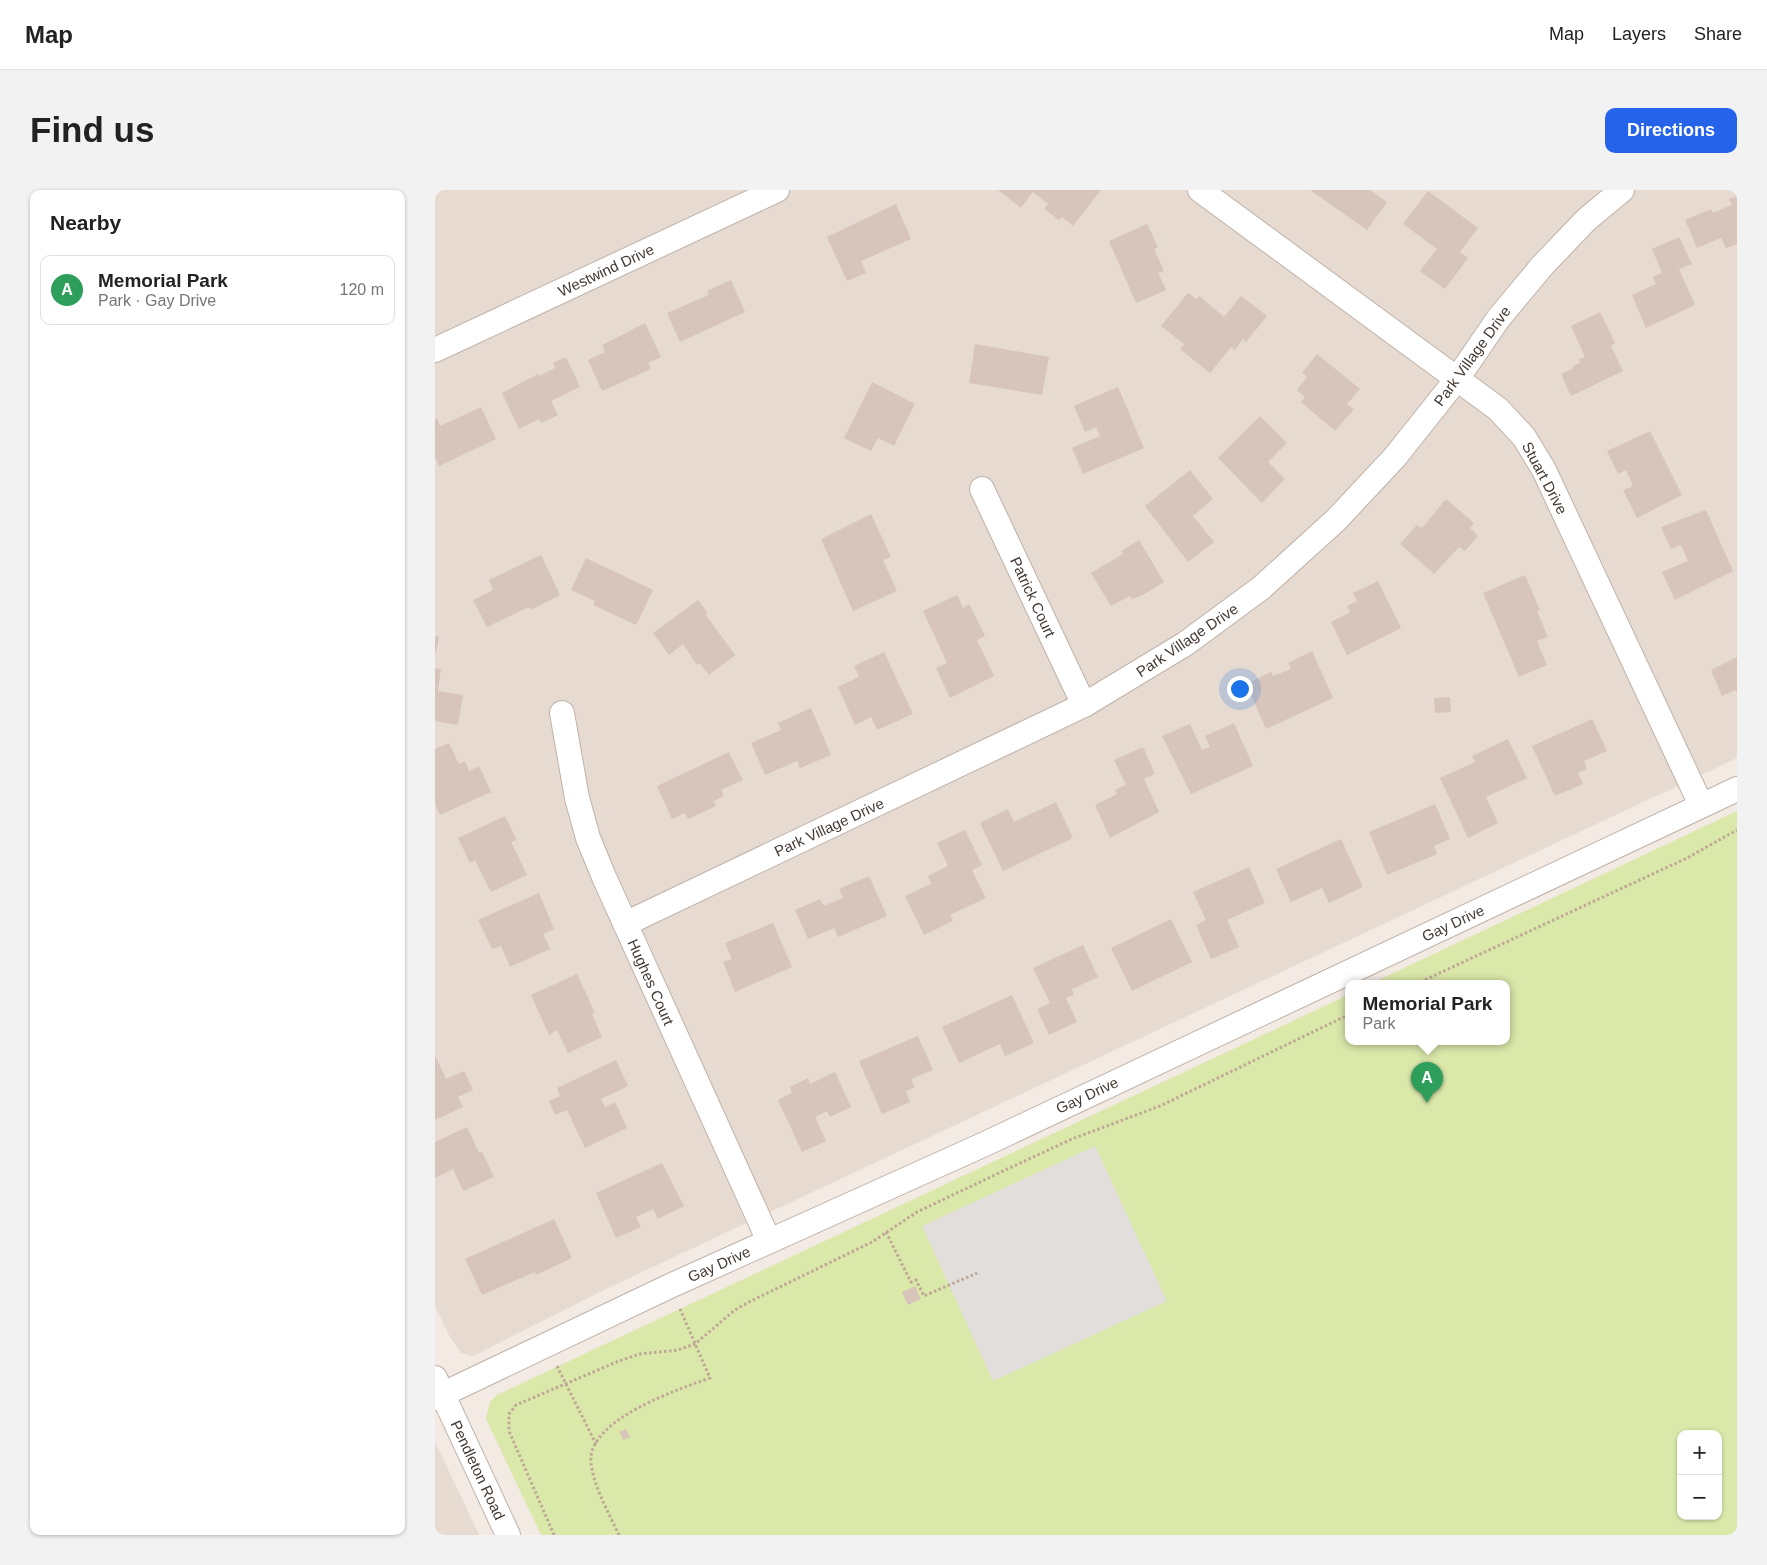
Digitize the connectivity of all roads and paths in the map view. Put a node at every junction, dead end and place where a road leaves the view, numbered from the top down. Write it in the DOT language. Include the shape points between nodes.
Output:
graph roads {
  1 [pos="777,190"];
  2 [pos="1200,190"];
  3 [pos="1622,190"];
  4 [pos="435,350"];
  5 [pos="1457,379"];
  6 [pos="983,489"];
  7 [pos="1084,705"];
  8 [pos="562,713"];
  9 [pos="1737,789"];
  10 [pos="1701,805"];
  11 [pos="1737,830"];
  12 [pos="625,924"];
  13 [pos="1425,980"];
  14 [pos="1345,1017"];
  15 [pos="886,1232"];
  16 [pos="769,1241"];
  17 [pos="977,1273"];
  18 [pos="670,1286"];
  19 [pos="695,1344"];
  20 [pos="547,1345"];
  21 [pos="565,1384"];
  22 [pos="437,1390"];
  23 [pos="595,1444"];
  24 [pos="508,1535"];
  25 [pos="554,1535"];
  26 [pos="619,1535"];
  1 -- 4 [label="street, Westwind Drive"];
  2 -- 5 [label="street, Stuart Drive"];
  3 -- 5 [label="street, Park Village Drive" via="1586,220 1542,266 1498,319"];
  5 -- 7 [label="street, Park Village Drive" via="1395,457 1342,513 1261,588 1185,644"];
  5 -- 10 [label="street, Stuart Drive" via="1498,409 1524,437 1543,470"];
  6 -- 7 [label="street, Patrick Court"];
  7 -- 12 [label="street, Park Village Drive"];
  8 -- 12 [label="street, Hughes Court" via="577,798 588,838"];
  9 -- 10 [label="street, Gay Drive"];
  10 -- 16 [label="street, Gay Drive" via="987,1143"];
  11 -- 13 [label="path" via="1644,879"];
  12 -- 16 [label="street, Hughes Court"];
  14 -- 15 [label="path" via="1160,1106 1073,1139 1001,1172 917,1212"];
  15 -- 17 [label="path" via="911,1282 916,1280 924,1296"];
  15 -- 19 [label="path" via="735,1310"];
  16 -- 18 [label="street, Gay Drive"];
  18 -- 19 [label="path"];
  18 -- 20 [label="street, Gay Drive"];
  19 -- 21 [label="path" via="678,1350 640,1354"];
  19 -- 23 [label="path" via="710,1378 645,1403 605,1432"];
  20 -- 21 [label="path"];
  20 -- 22 [label="street, Gay Drive"];
  21 -- 23 [label="path"];
  21 -- 25 [label="path" via="516,1405 509,1414 508,1423"];
  22 -- 24 [label="street, Pendleton Road"];
  23 -- 26 [label="path" via="591,1462 596,1482"];
}
